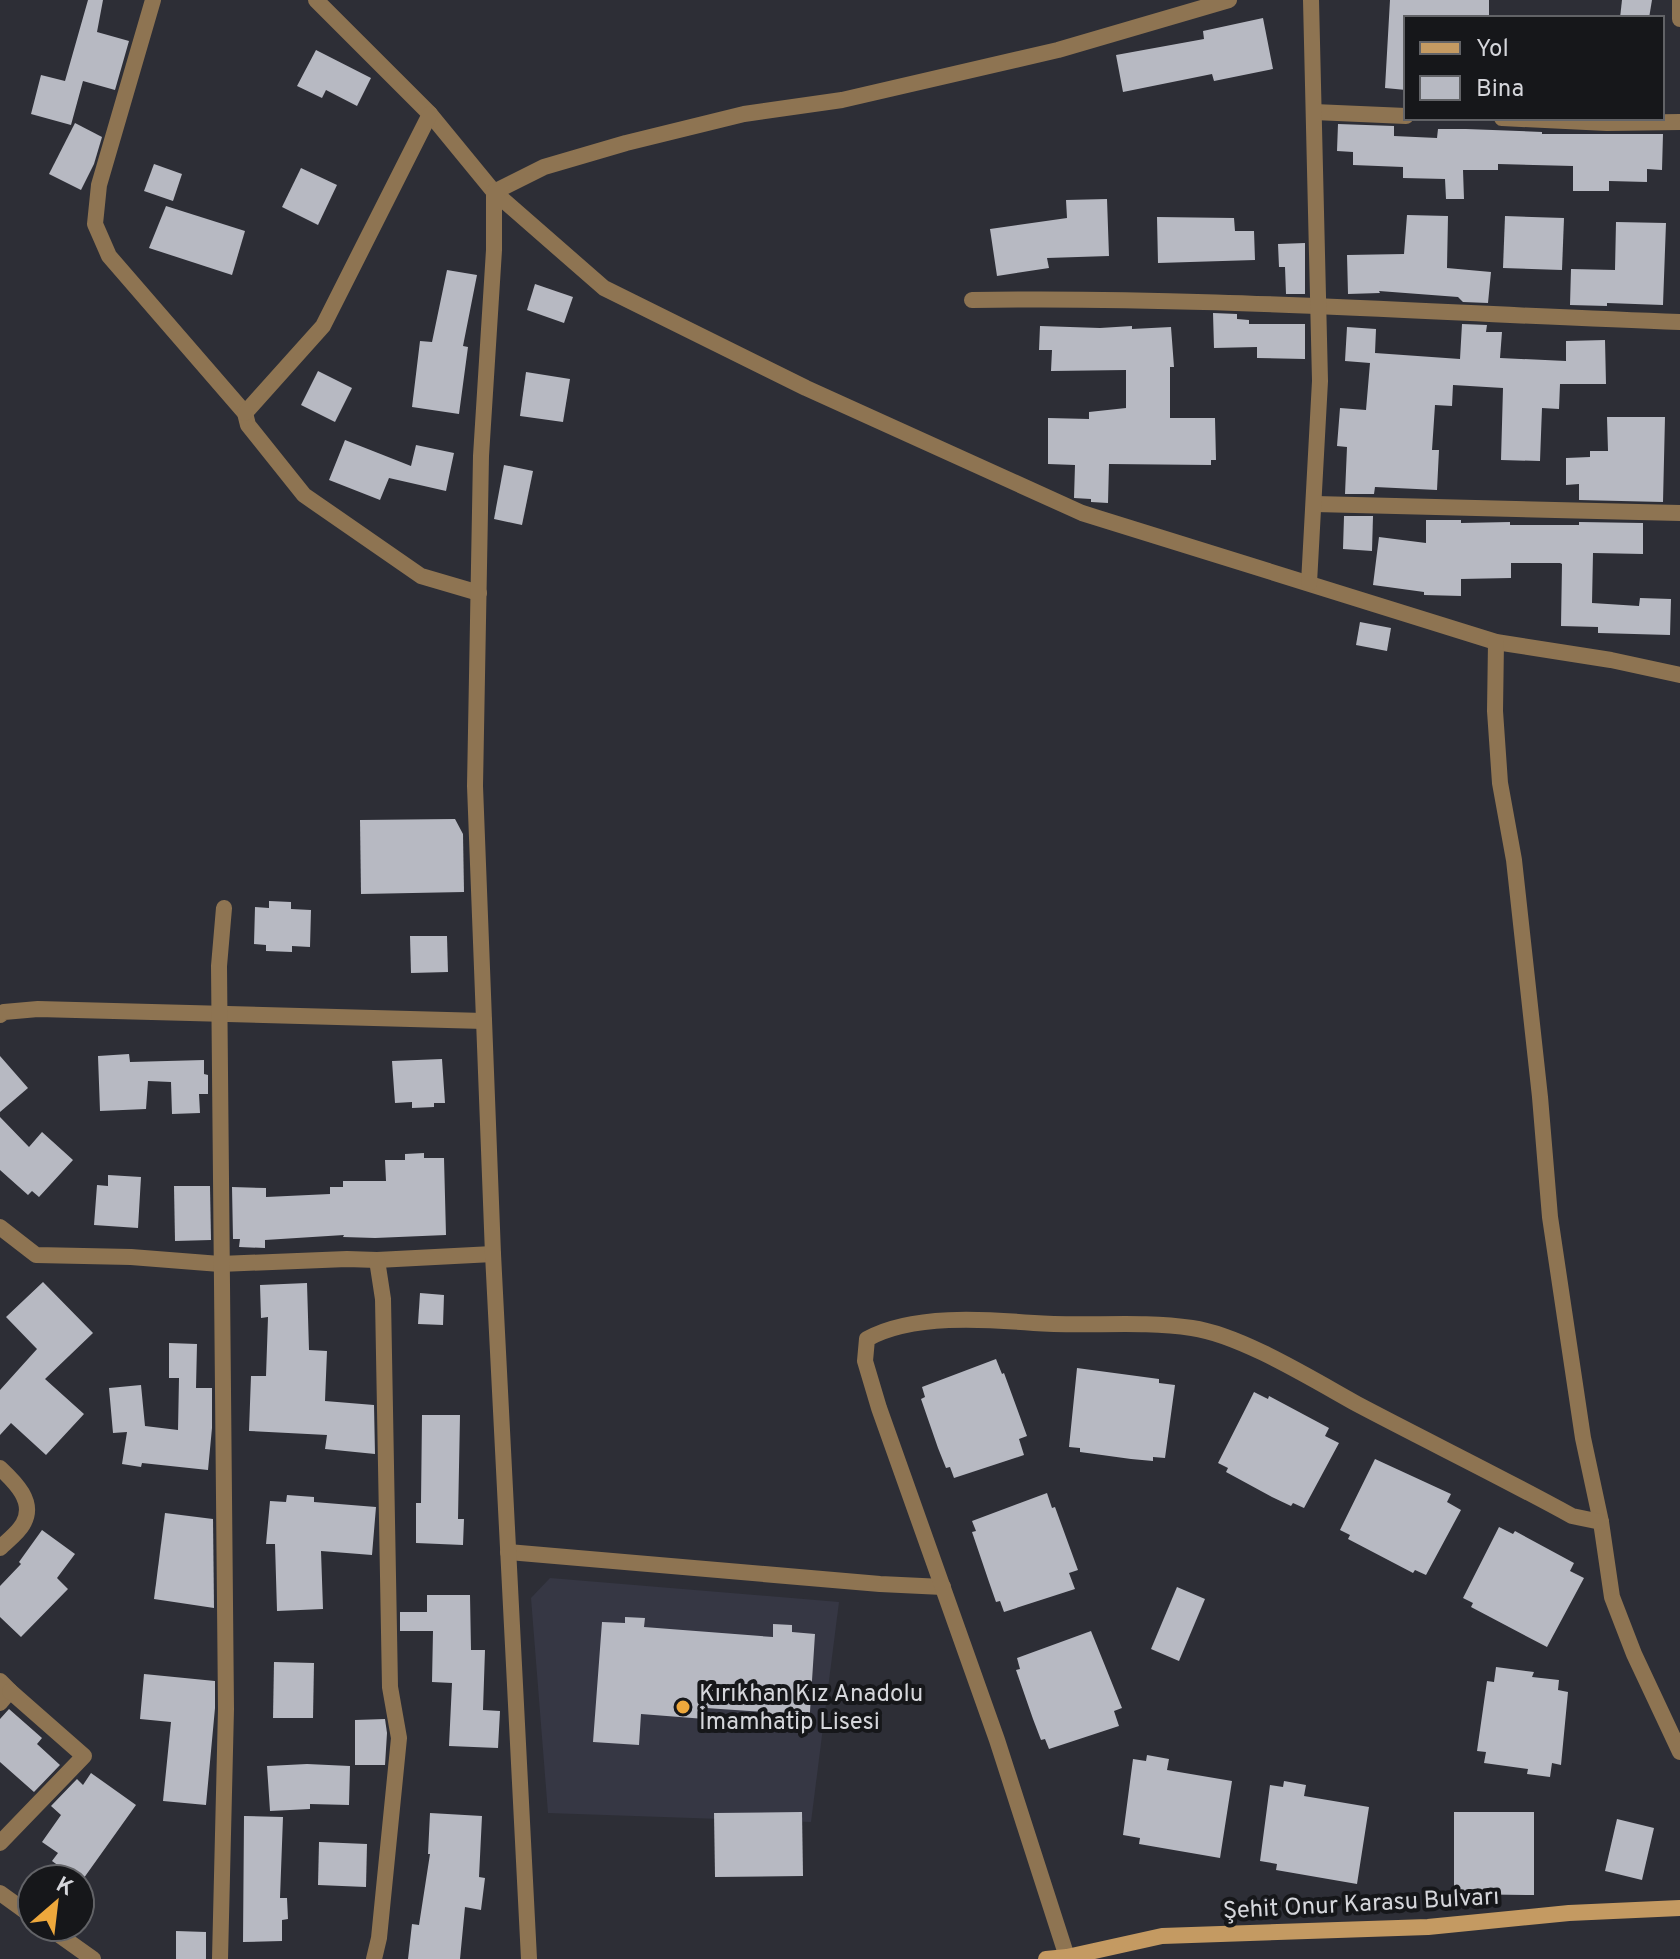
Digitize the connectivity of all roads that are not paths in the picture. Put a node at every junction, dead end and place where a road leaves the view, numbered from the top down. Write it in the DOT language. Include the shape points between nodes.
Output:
graph roads {
  1 [pos="153,0"];
  2 [pos="316,0"];
  3 [pos="1229,0"];
  4 [pos="1311,0"];
  5 [pos="1680,0"];
  6 [pos="1680,19"];
  7 [pos="1314,112"];
  8 [pos="430,114"];
  9 [pos="1404,116"];
  10 [pos="1544,120"];
  11 [pos="1680,122"];
  12 [pos="494,192"];
  13 [pos="972,300"];
  14 [pos="1320,305"];
  15 [pos="1680,322"];
  16 [pos="245,413"];
  17 [pos="1315,504"];
  18 [pos="1680,513"];
  19 [pos="1309,583"];
  20 [pos="479,593"];
  21 [pos="1496,642"];
  22 [pos="1680,675"];
  23 [pos="224,908"];
  24 [pos="0,1015"];
  25 [pos="219,1015"];
  26 [pos="484,1021"];
  27 [pos="0,1227"];
  28 [pos="493,1254"];
  29 [pos="377,1260"];
  30 [pos="220,1264"];
  31 [pos="0,1468"];
  32 [pos="1601,1522"];
  33 [pos="0,1548"];
  34 [pos="508,1552"];
  35 [pos="943,1587"];
  36 [pos="3,1692"];
  37 [pos="1680,1752"];
  38 [pos="0,1843"];
  39 [pos="1680,1908"];
  40 [pos="70,1943"];
  41 [pos="1067,1957"];
  42 [pos="93,1959"];
  43 [pos="220,1959"];
  44 [pos="374,1959"];
  45 [pos="529,1959"];
  46 [pos="1046,1959"];
  1 -- 16 [label="street" via="99,185 95,224 109,256"];
  2 -- 8 [label="street"];
  3 -- 12 [label="street" via="1058,50 626,143 544,167"];
  4 -- 7 [label="street"];
  5 -- 6 [label="street"];
  7 -- 9 [label="street"];
  7 -- 14 [label="street"];
  8 -- 12 [label="street"];
  8 -- 16 [label="street" via="323,326"];
  10 -- 11 [label="street"];
  12 -- 19 [label="street" via="604,288 806,388 1082,513"];
  12 -- 20 [label="street"];
  13 -- 14 [label="street"];
  14 -- 15 [label="street"];
  14 -- 17 [label="street"];
  16 -- 20 [label="street" via="248,425 304,495 421,576"];
  17 -- 18 [label="street"];
  17 -- 19 [label="street"];
  19 -- 21 [label="street"];
  20 -- 26 [label="street" via="475,786"];
  21 -- 22 [label="street"];
  21 -- 32 [label="street" via="1500,783 1514,860 1550,1217"];
  23 -- 25 [label="street"];
  24 -- 25 [label="street" via="38,1009"];
  25 -- 26 [label="street"];
  25 -- 30 [label="street"];
  26 -- 28 [label="street"];
  27 -- 30 [label="street" via="36,1255"];
  28 -- 29 [label="street"];
  28 -- 34 [label="street"];
  29 -- 30 [label="street"];
  29 -- 44 [label="street" via="383,1299 390,1687 399,1738"];
  30 -- 43 [label="street" via="226,1709"];
  31 -- 33 [label="street" via="21,1488 27,1509 23,1524"];
  32 -- 35 [label="street" via="1572,1516 1220,1335 1129,1323 971,1318 885,1329 867,1339 865,1361 879,1408"];
  32 -- 37 [label="street" via="1612,1597"];
  34 -- 35 [label="street"];
  34 -- 45 [label="street"];
  35 -- 41 [label="street"];
  36 -- 38 [label="street" via="84,1756"];
  39 -- 41 [label="street, Şehit Onur Karasu Bulvarı" via="1428,1927 1162,1936"];
  40 -- 42 [label="street"];
  41 -- 46 [label="street, Şehit Onur Karasu Bulvarı"];
}
